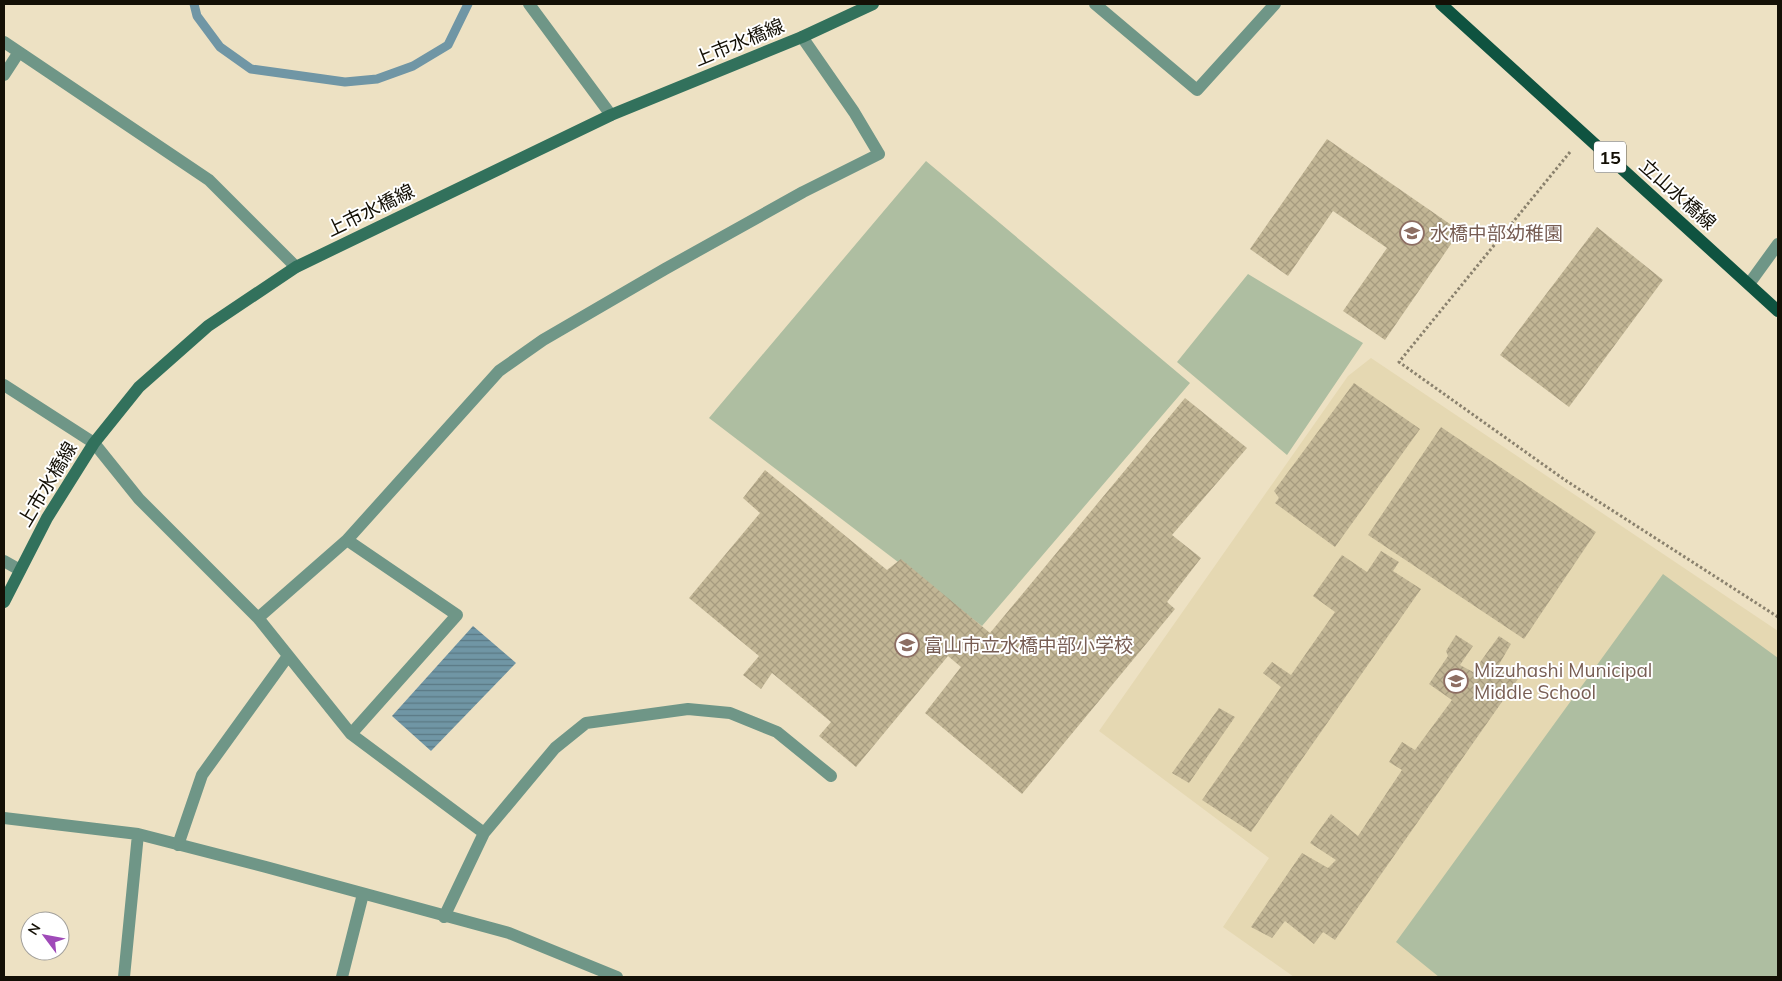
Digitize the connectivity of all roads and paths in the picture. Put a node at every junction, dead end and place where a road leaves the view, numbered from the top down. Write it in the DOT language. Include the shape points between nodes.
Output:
graph roads {
  1 [pos="529,4"];
  2 [pos="874,4"];
  3 [pos="1095,4"];
  4 [pos="1275,4"];
  5 [pos="1441,4"];
  6 [pos="802,36"];
  7 [pos="4,42"];
  8 [pos="18,52"];
  9 [pos="4,75"];
  10 [pos="611,115"];
  11 [pos="1584,134"];
  12 [pos="1778,244"];
  13 [pos="296,267"];
  14 [pos="1749,284"];
  15 [pos="1778,311"];
  16 [pos="4,385"];
  17 [pos="94,443"];
  18 [pos="347,540"];
  19 [pos="4,561"];
  20 [pos="20,570"];
  21 [pos="4,602"];
  22 [pos="1778,617"];
  23 [pos="258,618"];
  24 [pos="288,656"];
  25 [pos="351,734"];
  26 [pos="831,776"];
  27 [pos="4,818"];
  28 [pos="484,833"];
  29 [pos="138,834"];
  30 [pos="178,845"];
  31 [pos="364,894"];
  32 [pos="444,917"];
  33 [pos="124,977"];
  34 [pos="342,977"];
  35 [pos="618,977"];
  1 -- 10 [label="street"];
  2 -- 6 [label="main road, 上市水橋線"];
  3 -- 4 [label="street" via="1197,90"];
  5 -- 11 [label="main road, 立山水橋線 / 15"];
  6 -- 10 [label="main road, 上市水橋線"];
  6 -- 18 [label="street" via="879,154 803,192 665,269 543,340 499,371"];
  7 -- 8 [label="street"];
  8 -- 9 [label="street"];
  8 -- 13 [label="street" via="209,180"];
  10 -- 13 [label="main road, 上市水橋線"];
  11 -- 14 [label="main road, 立山水橋線 / 15"];
  11 -- 22 [label="path" via="1399,362 1565,480"];
  12 -- 14 [label="street"];
  13 -- 17 [label="main road, 上市水橋線" via="208,326 139,387"];
  14 -- 15 [label="main road, 立山水橋線 / 15"];
  16 -- 17 [label="street"];
  17 -- 20 [label="main road, 上市水橋線" via="47,518"];
  17 -- 23 [label="street" via="139,499"];
  18 -- 23 [label="street"];
  18 -- 25 [label="street" via="457,615"];
  19 -- 20 [label="street"];
  20 -- 21 [label="main road, 上市水橋線"];
  23 -- 24 [label="street"];
  24 -- 25 [label="street"];
  24 -- 30 [label="street" via="202,776"];
  25 -- 28 [label="street"];
  26 -- 28 [label="street" via="777,732 730,713 688,709 586,723 555,748"];
  27 -- 29 [label="street"];
  28 -- 32 [label="street"];
  29 -- 30 [label="street"];
  29 -- 33 [label="street"];
  30 -- 31 [label="street"];
  31 -- 32 [label="street"];
  31 -- 34 [label="street"];
  32 -- 35 [label="street" via="509,933"];
}
